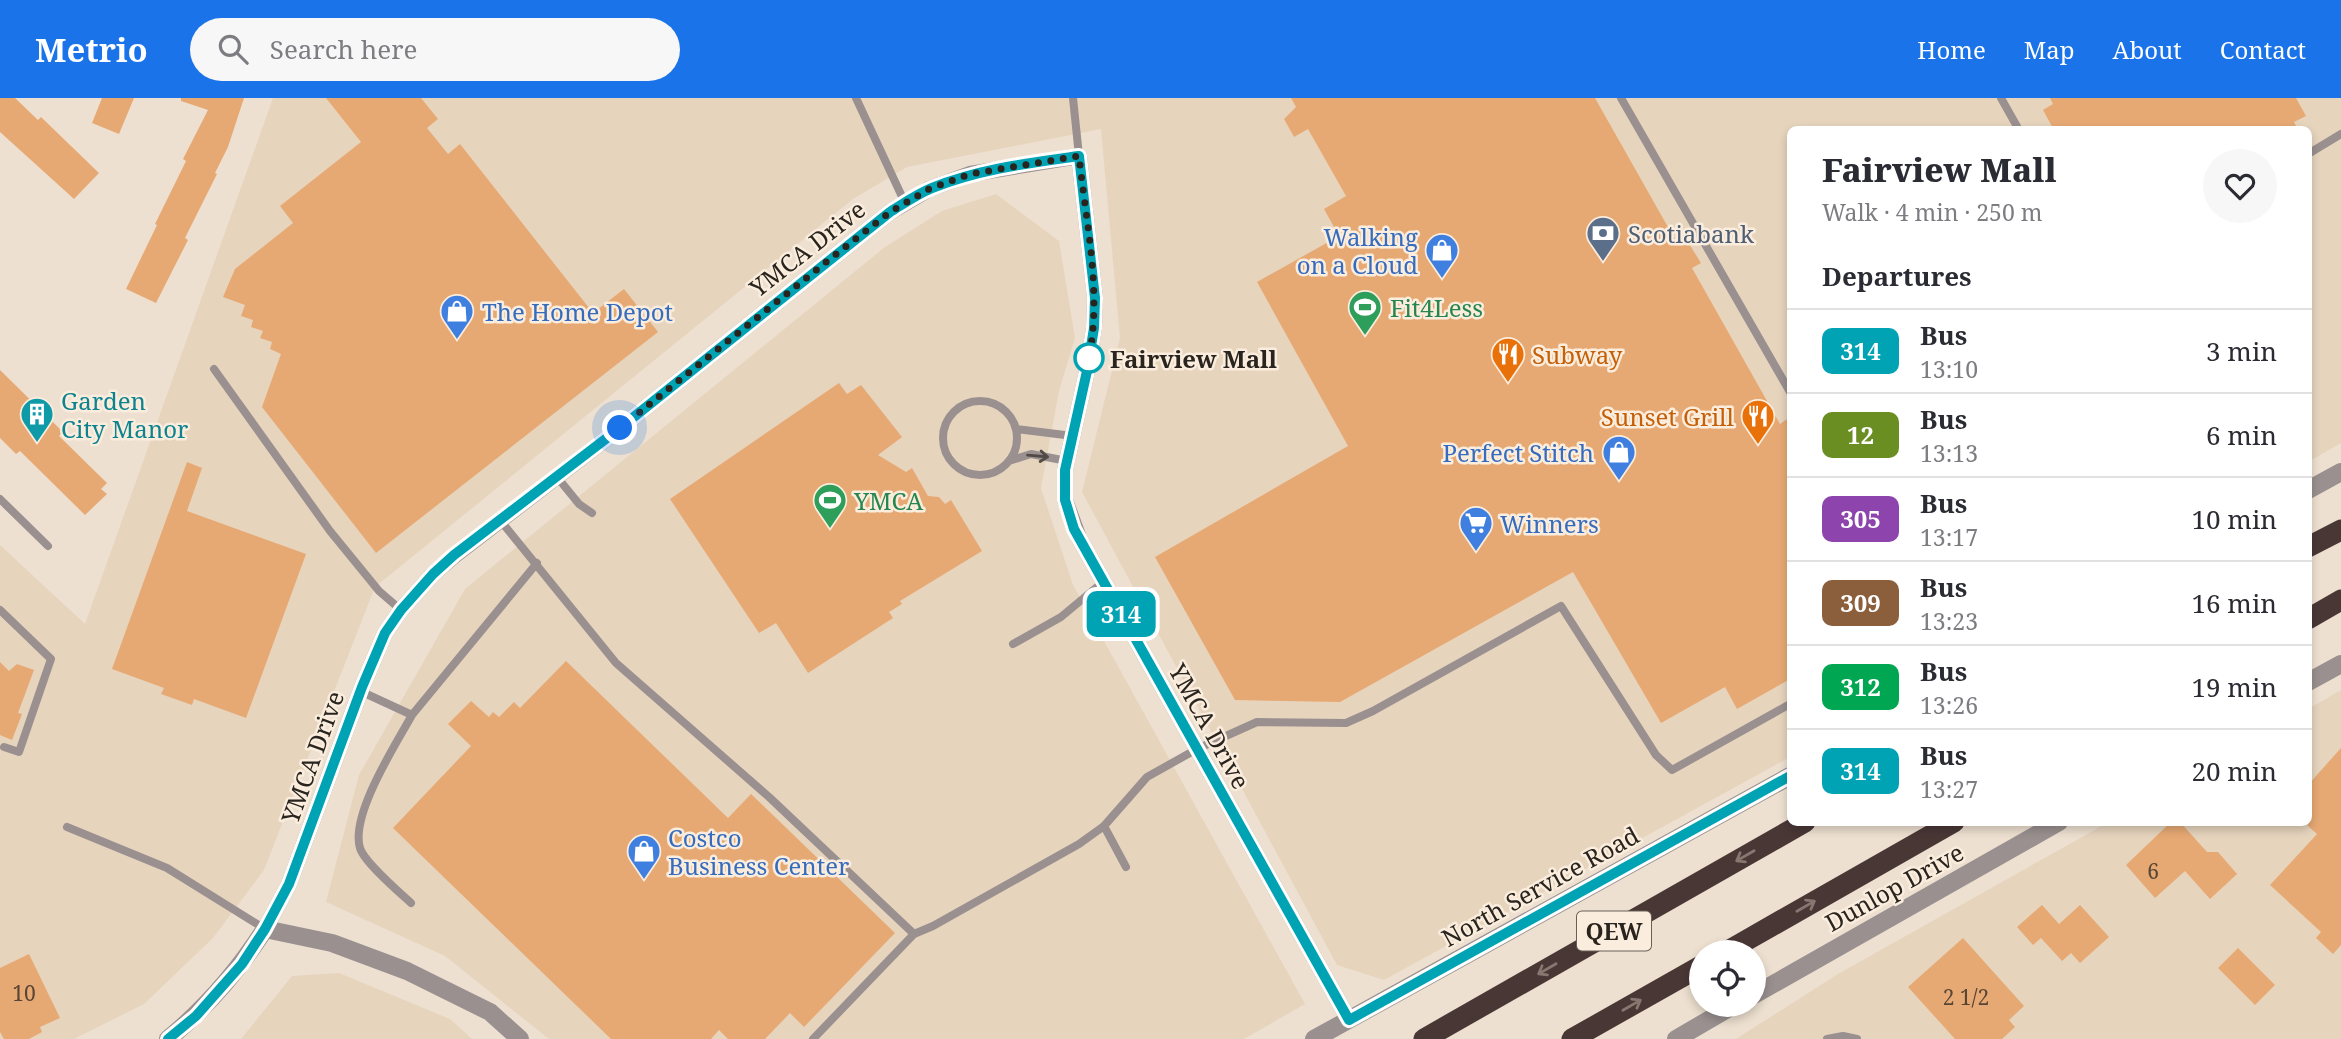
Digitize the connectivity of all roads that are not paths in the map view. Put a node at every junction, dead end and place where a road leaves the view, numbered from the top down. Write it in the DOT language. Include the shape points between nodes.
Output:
graph roads {
  1 [pos="856,98"];
  2 [pos="1073,98"];
  3 [pos="1621,98"];
  4 [pos="2001,98"];
  5 [pos="2017,126"];
  6 [pos="2341,134"];
  7 [pos="2312,152"];
  8 [pos="1079,156"];
  9 [pos="905,203"];
  10 [pos="214,369"];
  11 [pos="1787,387"];
  12 [pos="1016,429"];
  13 [pos="1073,436"];
  14 [pos="1009,461"];
  15 [pos="1067,461"];
  16 [pos="2341,472"];
  17 [pos="557,477"];
  18 [pos="2312,488"];
  19 [pos="0,499"];
  20 [pos="593,513"];
  21 [pos="500,520"];
  22 [pos="2341,530"];
  23 [pos="2312,545"];
  24 [pos="48,546"];
  25 [pos="537,564"];
  26 [pos="1103,582"];
  27 [pos="2341,600"];
  28 [pos="0,610"];
  29 [pos="401,610"];
  30 [pos="2312,617"];
  31 [pos="1013,644"];
  32 [pos="2341,664"];
  33 [pos="2312,680"];
  34 [pos="360,691"];
  35 [pos="1787,706"];
  36 [pos="412,715"];
  37 [pos="2,747"];
  38 [pos="1197,749"];
  39 [pos="0,757"];
  40 [pos="1787,778"];
  41 [pos="1104,826"];
  42 [pos="1798,826"];
  43 [pos="1947,826"];
  44 [pos="2052,826"];
  45 [pos="67,827"];
  46 [pos="1125,867"];
  47 [pos="411,903"];
  48 [pos="265,929"];
  49 [pos="914,934"];
  50 [pos="1747,940"];
  51 [pos="1689,973"];
  52 [pos="1766,988"];
  53 [pos="1714,1017"];
  54 [pos="1349,1020"];
  55 [pos="168,1039"];
  56 [pos="520,1039"];
  57 [pos="813,1039"];
  58 [pos="1314,1039"];
  59 [pos="1424,1039"];
  60 [pos="1572,1039"];
  61 [pos="1676,1039"];
  62 [pos="1827,1039"];
  63 [pos="1857,1039"];
  1 -- 9 [label="lane"];
  2 -- 8 [label="lane"];
  3 -- 11 [label="lane"];
  4 -- 5 [label="lane"];
  6 -- 7 [label="lane"];
  8 -- 9 [label="street, YMCA Drive" via="970,174"];
  8 -- 13 [label="street, YMCA Drive" via="1095,298 1094,328"];
  9 -- 17 [label="street, YMCA Drive"];
  10 -- 29 [label="lane" via="330,531 379,591"];
  12 -- 13 [label="lane"];
  12 -- 14 [label="lane" via="1015,451"];
  12 -- 14 [label="lane" via="1006,412 978,401 958,409 945,426 949,459 966,473 989,474"];
  13 -- 15 [label="street, YMCA Drive"];
  14 -- 15 [label="lane, one-way" via="1031,454"];
  15 -- 26 [label="street, YMCA Drive" via="1065,500 1074,529"];
  16 -- 18 [label="street"];
  17 -- 20 [label="lane" via="579,504"];
  17 -- 21 [label="street, YMCA Drive"];
  19 -- 24 [label="lane"];
  21 -- 25 [label="lane"];
  21 -- 29 [label="street, YMCA Drive" via="433,574"];
  22 -- 23 [label="highway"];
  25 -- 36 [label="lane"];
  25 -- 49 [label="lane" via="616,663 769,797"];
  26 -- 31 [label="lane" via="1061,617"];
  26 -- 38 [label="street, YMCA Drive"];
  27 -- 30 [label="highway"];
  28 -- 37 [label="lane" via="51,659 19,752"];
  29 -- 34 [label="street, YMCA Drive" via="385,633"];
  32 -- 33 [label="street"];
  34 -- 36 [label="lane"];
  34 -- 48 [label="street, YMCA Drive" via="289,884"];
  35 -- 38 [label="lane" via="1672,770 1656,755 1560,606 1346,723 1257,722"];
  36 -- 47 [label="lane" via="376,780 359,839 360,850"];
  37 -- 39 [label="lane"];
  38 -- 41 [label="lane" via="1147,777"];
  38 -- 54 [label="street, YMCA Drive"];
  40 -- 54 [label="street, North Service Road"];
  41 -- 46 [label="lane"];
  41 -- 49 [label="lane" via="1055,858"];
  42 -- 59 [label="highway, QEW, one-way"];
  50 -- 43 [label="highway, one-way"];
  44 -- 52 [label="street, Dunlop Drive"];
  45 -- 48 [label="lane" via="167,868"];
  48 -- 55 [label="street" via="205,1006"];
  48 -- 56 [label="street" via="332,943 407,971 490,1012"];
  49 -- 57 [label="lane"];
  60 -- 51 [label="highway, one-way"];
  53 -- 61 [label="street"];
  54 -- 58 [label="street, North Service Road"];
  62 -- 63 [label="lane"];
}
